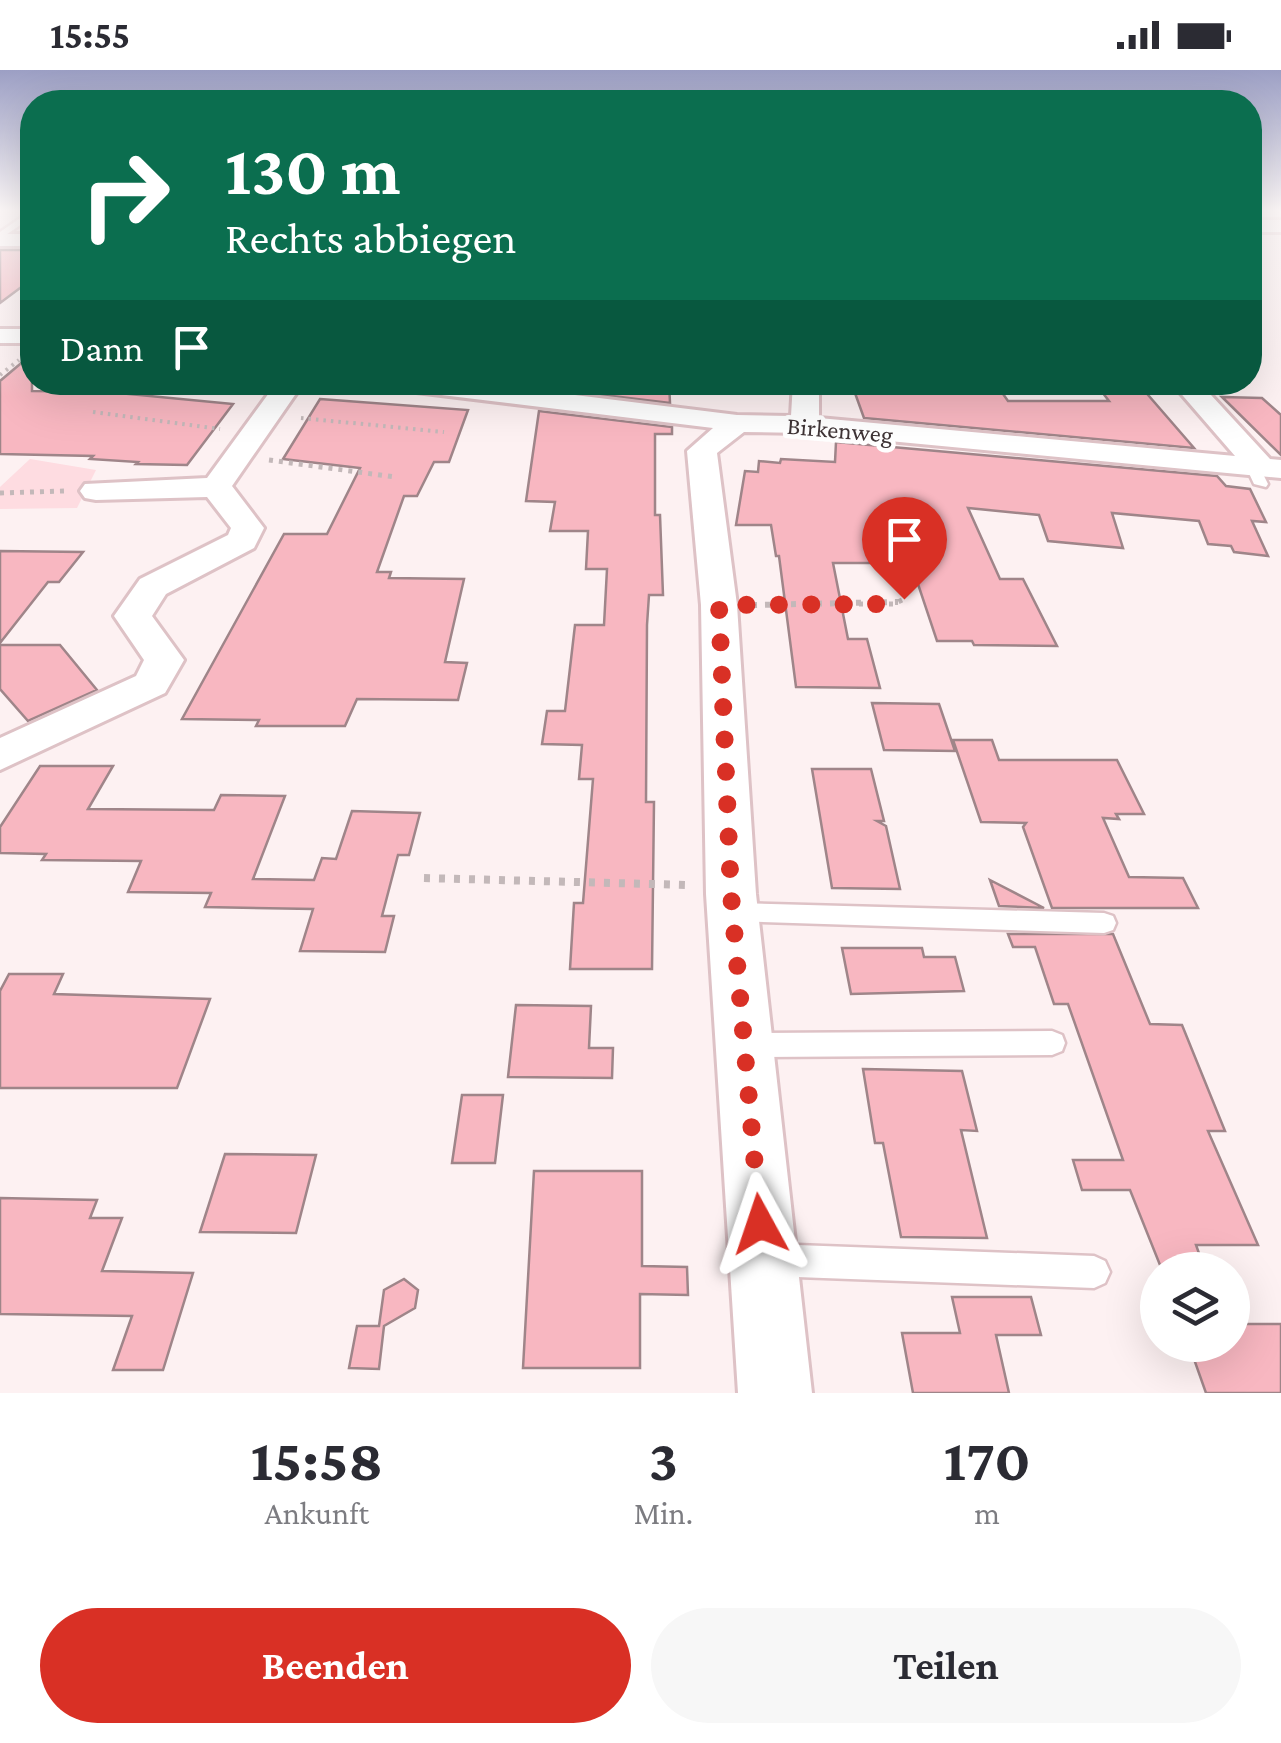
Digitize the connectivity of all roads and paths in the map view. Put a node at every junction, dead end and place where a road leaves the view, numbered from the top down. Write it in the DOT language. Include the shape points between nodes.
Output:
graph roads {
  1 [pos="282,395"];
  2 [pos="507,395"];
  3 [pos="805,395"];
  4 [pos="1196,395"];
  5 [pos="93,412"];
  6 [pos="737,423"];
  7 [pos="804,426"];
  8 [pos="444,432"];
  9 [pos="254,435"];
  10 [pos="1264,472"];
  11 [pos="395,477"];
  12 [pos="216,488"];
  13 [pos="96,490"];
  14 [pos="0,493"];
  15 [pos="904,588"];
  16 [pos="719,605"];
  17 [pos="0,754"];
  18 [pos="424,878"];
  19 [pos="731,899"];
  20 [pos="1104,923"];
  21 [pos="1052,1043"];
  22 [pos="744,1045"];
  23 [pos="763,1260"];
  24 [pos="1094,1272"];
  25 [pos="776,1393"];
  1 -- 9 [label="street"];
  2 -- 6 [label="street, Birkenweg"];
  3 -- 7 [label="street"];
  4 -- 10 [label="street"];
  5 -- 9 [label="path"];
  6 -- 7 [label="street, Birkenweg"];
  6 -- 16 [label="street" via="702,451"];
  7 -- 10 [label="street, Birkenweg"];
  8 -- 9 [label="path"];
  9 -- 11 [label="path"];
  9 -- 12 [label="street"];
  12 -- 13 [label="street"];
  12 -- 17 [label="street" via="248,528 242,542 153,587 133,616 164,660 151,684"];
  13 -- 14 [label="path"];
  15 -- 16 [label="path" via="904,599 894,604"];
  16 -- 19 [label="street"];
  18 -- 19 [label="path"];
  19 -- 20 [label="lane"];
  19 -- 22 [label="street"];
  21 -- 22 [label="lane"];
  22 -- 23 [label="street"];
  23 -- 24 [label="lane"];
  23 -- 25 [label="street"];
}
